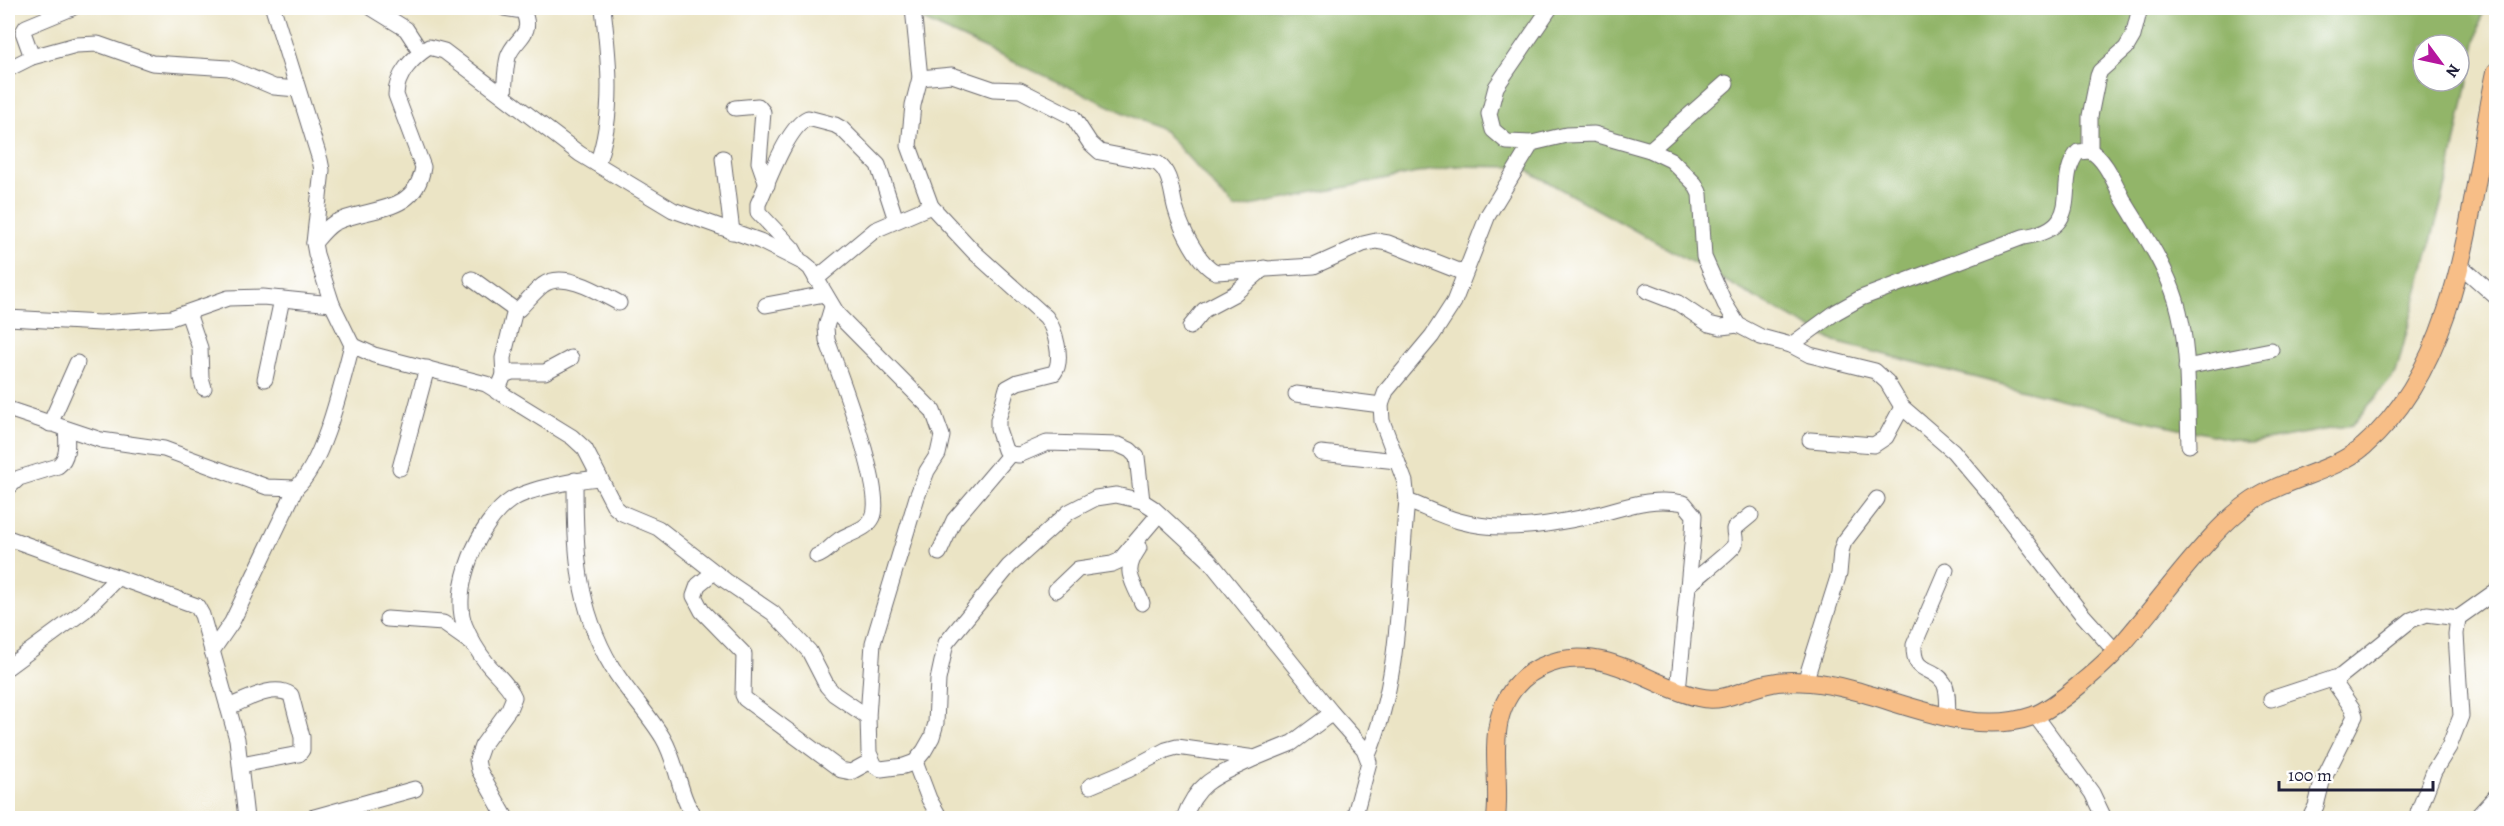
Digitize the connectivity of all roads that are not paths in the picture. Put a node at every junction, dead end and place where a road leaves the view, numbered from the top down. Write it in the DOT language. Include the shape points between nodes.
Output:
graph roads {
  1 [pos="72,8"];
  2 [pos="273,8"];
  3 [pos="372,8"];
  4 [pos="504,8"];
  5 [pos="603,8"];
  6 [pos="913,8"];
  7 [pos="1550,8"];
  8 [pos="2140,8"];
  9 [pos="422,52"];
  10 [pos="32,57"];
  11 [pos="8,69"];
  12 [pos="2496,72"];
  13 [pos="920,78"];
  14 [pos="1725,83"];
  15 [pos="297,89"];
  16 [pos="504,95"];
  17 [pos="735,108"];
  18 [pos="1532,143"];
  19 [pos="1650,150"];
  20 [pos="2090,151"];
  21 [pos="723,158"];
  22 [pos="597,164"];
  23 [pos="767,186"];
  24 [pos="931,206"];
  25 [pos="896,220"];
  26 [pos="732,232"];
  27 [pos="314,243"];
  28 [pos="800,261"];
  29 [pos="2460,266"];
  30 [pos="1264,268"];
  31 [pos="1464,273"];
  32 [pos="472,279"];
  33 [pos="816,279"];
  34 [pos="1647,291"];
  35 [pos="2496,297"];
  36 [pos="282,299"];
  37 [pos="828,301"];
  38 [pos="619,303"];
  39 [pos="332,304"];
  40 [pos="766,305"];
  41 [pos="515,310"];
  42 [pos="188,313"];
  43 [pos="8,318"];
  44 [pos="1738,325"];
  45 [pos="1190,327"];
  46 [pos="352,345"];
  47 [pos="1791,345"];
  48 [pos="2271,350"];
  49 [pos="571,358"];
  50 [pos="77,363"];
  51 [pos="2186,367"];
  52 [pos="427,368"];
  53 [pos="504,375"];
  54 [pos="265,379"];
  55 [pos="204,388"];
  56 [pos="497,392"];
  57 [pos="1296,394"];
  58 [pos="1381,405"];
  59 [pos="1902,407"];
  60 [pos="8,409"];
  61 [pos="50,424"];
  62 [pos="66,430"];
  63 [pos="1810,440"];
  64 [pos="2189,445"];
  65 [pos="1321,453"];
  66 [pos="1010,454"];
  67 [pos="1397,461"];
  68 [pos="400,468"];
  69 [pos="599,478"];
  70 [pos="575,480"];
  71 [pos="8,488"];
  72 [pos="296,488"];
  73 [pos="1877,499"];
  74 [pos="1142,501"];
  75 [pos="1407,501"];
  76 [pos="1159,514"];
  77 [pos="1750,515"];
  78 [pos="1142,535"];
  79 [pos="8,538"];
  80 [pos="939,552"];
  81 [pos="817,556"];
  82 [pos="1946,570"];
  83 [pos="714,572"];
  84 [pos="116,579"];
  85 [pos="1688,586"];
  86 [pos="1056,590"];
  87 [pos="2496,591"];
  88 [pos="1142,603"];
  89 [pos="463,618"];
  90 [pos="2458,618"];
  91 [pos="387,619"];
  92 [pos="448,626"];
  93 [pos="477,647"];
  94 [pos="212,651"];
  95 [pos="2116,652"];
  96 [pos="8,667"];
  97 [pos="2332,680"];
  98 [pos="1805,682"];
  99 [pos="1678,691"];
  100 [pos="2271,699"];
  101 [pos="228,707"];
  102 [pos="1332,713"];
  103 [pos="2035,715"];
  104 [pos="1948,716"];
  105 [pos="868,717"];
  106 [pos="1368,755"];
  107 [pos="1255,758"];
  108 [pos="871,761"];
  109 [pos="915,762"];
  110 [pos="241,765"];
  111 [pos="1090,786"];
  112 [pos="415,789"];
  113 [pos="2496,795"];
  114 [pos="246,819"];
  115 [pos="311,819"];
  116 [pos="506,819"];
  117 [pos="695,819"];
  118 [pos="940,819"];
  119 [pos="1184,819"];
  120 [pos="1354,819"];
  121 [pos="1496,819"];
  122 [pos="2104,819"];
  123 [pos="2310,819"];
  124 [pos="2416,819"];
  125 [pos="2476,819"];
  1 -- 10 [label="street" via="26,27 22,32"];
  2 -- 15 [label="street"];
  3 -- 9 [label="street" via="406,29"];
  4 -- 16 [label="street" via="524,11 527,24 527,31 509,54"];
  5 -- 22 [label="street" via="609,61 606,134"];
  6 -- 13 [label="street"];
  7 -- 18 [label="street" via="1496,87 1489,114 1493,130 1507,142"];
  8 -- 20 [label="street" via="2126,48 2098,76 2090,116"];
  9 -- 16 [label="street" via="429,47 444,51"];
  9 -- 27 [label="street" via="404,70 396,86 396,95 422,159 422,174 405,201 336,222"];
  10 -- 11 [label="street"];
  10 -- 15 [label="street" via="76,45 98,44 152,63 228,68 274,87"];
  12 -- 29 [label="main road"];
  13 -- 24 [label="street" via="909,146"];
  13 -- 30 [label="street" via="952,75 993,89 1020,90 1073,117 1100,152 1157,163 1167,173 1178,215 1203,265 1216,272"];
  14 -- 19 [label="street"];
  15 -- 27 [label="street" via="322,170"];
  16 -- 22 [label="street"];
  17 -- 23 [label="street" via="758,106 763,112 759,162"];
  18 -- 19 [label="street" via="1566,135 1594,134"];
  18 -- 31 [label="street" via="1488,215"];
  19 -- 44 [label="street" via="1671,160 1695,184 1700,194 1704,257"];
  20 -- 47 [label="street" via="2078,152 2072,160 2063,215 2055,225 1861,298"];
  20 -- 51 [label="street" via="2099,157 2176,298 2183,324"];
  21 -- 26 [label="street"];
  22 -- 26 [label="street" via="673,210"];
  23 -- 25 [label="street" via="799,124 813,117 842,129 878,165"];
  23 -- 28 [label="street" via="758,212"];
  24 -- 25 [label="street"];
  24 -- 66 [label="street" via="1050,323 1058,368 1054,373 1011,384 1004,393 998,429 1002,445"];
  25 -- 33 [label="street" via="875,230"];
  26 -- 28 [label="street"];
  27 -- 39 [label="street"];
  28 -- 33 [label="street"];
  29 -- 35 [label="street"];
  29 -- 95 [label="main road" via="2437,340 2418,379 2391,416 2365,445 2336,465 2262,495 2226,521"];
  30 -- 31 [label="street" via="1314,266 1376,241"];
  30 -- 45 [label="street" via="1234,294 1204,310"];
  31 -- 58 [label="street" via="1444,319 1392,382"];
  32 -- 41 [label="street"];
  33 -- 37 [label="street"];
  34 -- 44 [label="street" via="1678,303 1709,324"];
  36 -- 39 [label="street"];
  36 -- 42 [label="street" via="228,298"];
  36 -- 54 [label="street"];
  37 -- 40 [label="street"];
  37 -- 81 [label="street" via="827,340 855,415 875,509 870,522"];
  37 -- 105 [label="street" via="933,411 942,436 938,454 917,497 877,626"];
  38 -- 41 [label="street" via="578,282 557,281 543,285"];
  39 -- 46 [label="street"];
  41 -- 53 [label="street" via="503,358"];
  42 -- 43 [label="street" via="171,318 100,323"];
  42 -- 55 [label="street" via="200,348"];
  44 -- 47 [label="street" via="1761,337"];
  46 -- 52 [label="street"];
  46 -- 72 [label="street" via="328,429 305,478"];
  47 -- 59 [label="street" via="1828,361 1875,371"];
  48 -- 51 [label="street"];
  49 -- 53 [label="street" via="545,372"];
  50 -- 61 [label="street"];
  51 -- 64 [label="street"];
  52 -- 56 [label="street" via="474,380"];
  52 -- 68 [label="street"];
  53 -- 56 [label="street"];
  56 -- 69 [label="street" via="580,442"];
  57 -- 58 [label="street"];
  58 -- 67 [label="street" via="1382,421"];
  59 -- 63 [label="street" via="1886,437 1874,445"];
  59 -- 95 [label="street" via="1953,451"];
  60 -- 61 [label="street"];
  61 -- 62 [label="street"];
  62 -- 71 [label="street" via="67,454 63,462 15,480"];
  62 -- 72 [label="street" via="101,440 164,448 267,487"];
  65 -- 67 [label="street"];
  66 -- 74 [label="street" via="1019,455 1047,443 1119,445 1137,458"];
  66 -- 80 [label="street" via="954,520"];
  67 -- 75 [label="street"];
  69 -- 70 [label="street"];
  69 -- 83 [label="street" via="608,498 622,513 658,528"];
  70 -- 89 [label="street" via="518,497 491,517 465,569"];
  70 -- 117 [label="street" via="575,549 581,591 594,633 613,669 663,736"];
  72 -- 94 [label="street" via="232,622"];
  73 -- 98 [label="street" via="1844,542 1839,574"];
  74 -- 76 [label="street"];
  74 -- 109 [label="street" via="1116,495 1081,504 1009,566 946,643 938,680 936,723 932,737"];
  75 -- 85 [label="street" via="1458,521 1504,527 1590,516 1648,500 1684,503 1694,515"];
  75 -- 106 [label="street" via="1394,655 1377,736"];
  76 -- 78 [label="street"];
  76 -- 102 [label="street" via="1208,559"];
  77 -- 85 [label="street" via="1734,529 1736,543 1731,551"];
  78 -- 86 [label="street" via="1119,561 1078,569"];
  78 -- 88 [label="street" via="1129,571"];
  79 -- 84 [label="street"];
  82 -- 104 [label="street" via="1914,645 1913,657 1917,665 1944,683"];
  83 -- 105 [label="street" via="784,622 809,651 826,686"];
  83 -- 108 [label="street" via="698,585 694,596 702,611 744,654 746,699 841,770 852,772"];
  84 -- 94 [label="street" via="197,606"];
  84 -- 96 [label="street" via="77,617"];
  85 -- 99 [label="street"];
  87 -- 90 [label="street"];
  89 -- 92 [label="street"];
  89 -- 93 [label="street"];
  90 -- 97 [label="street" via="2427,614 2410,620 2355,667"];
  90 -- 124 [label="street" via="2461,716"];
  91 -- 92 [label="street" via="436,621"];
  92 -- 93 [label="street"];
  93 -- 116 [label="street" via="514,697 477,760"];
  94 -- 101 [label="street"];
  95 -- 103 [label="main road" via="2067,696"];
  97 -- 100 [label="street"];
  97 -- 123 [label="street" via="2355,716 2329,767"];
  98 -- 99 [label="main road" via="1771,683 1718,699"];
  98 -- 104 [label="main road"];
  99 -- 121 [label="main road" via="1626,668 1584,658 1553,662 1528,673 1504,703 1498,723"];
  101 -- 110 [label="street"];
  101 -- 110 [label="street" via="280,689 291,695 302,737 299,753"];
  102 -- 106 [label="street"];
  102 -- 107 [label="street" via="1292,743"];
  103 -- 104 [label="main road" via="2000,721"];
  103 -- 122 [label="street" via="2092,793"];
  105 -- 108 [label="street"];
  106 -- 120 [label="street" via="1368,771"];
  107 -- 111 [label="street" via="1177,747"];
  107 -- 119 [label="street" via="1201,786"];
  108 -- 109 [label="street" via="880,770"];
  109 -- 118 [label="street"];
  110 -- 114 [label="street"];
  112 -- 115 [label="street"];
  113 -- 125 [label="street"];
}
